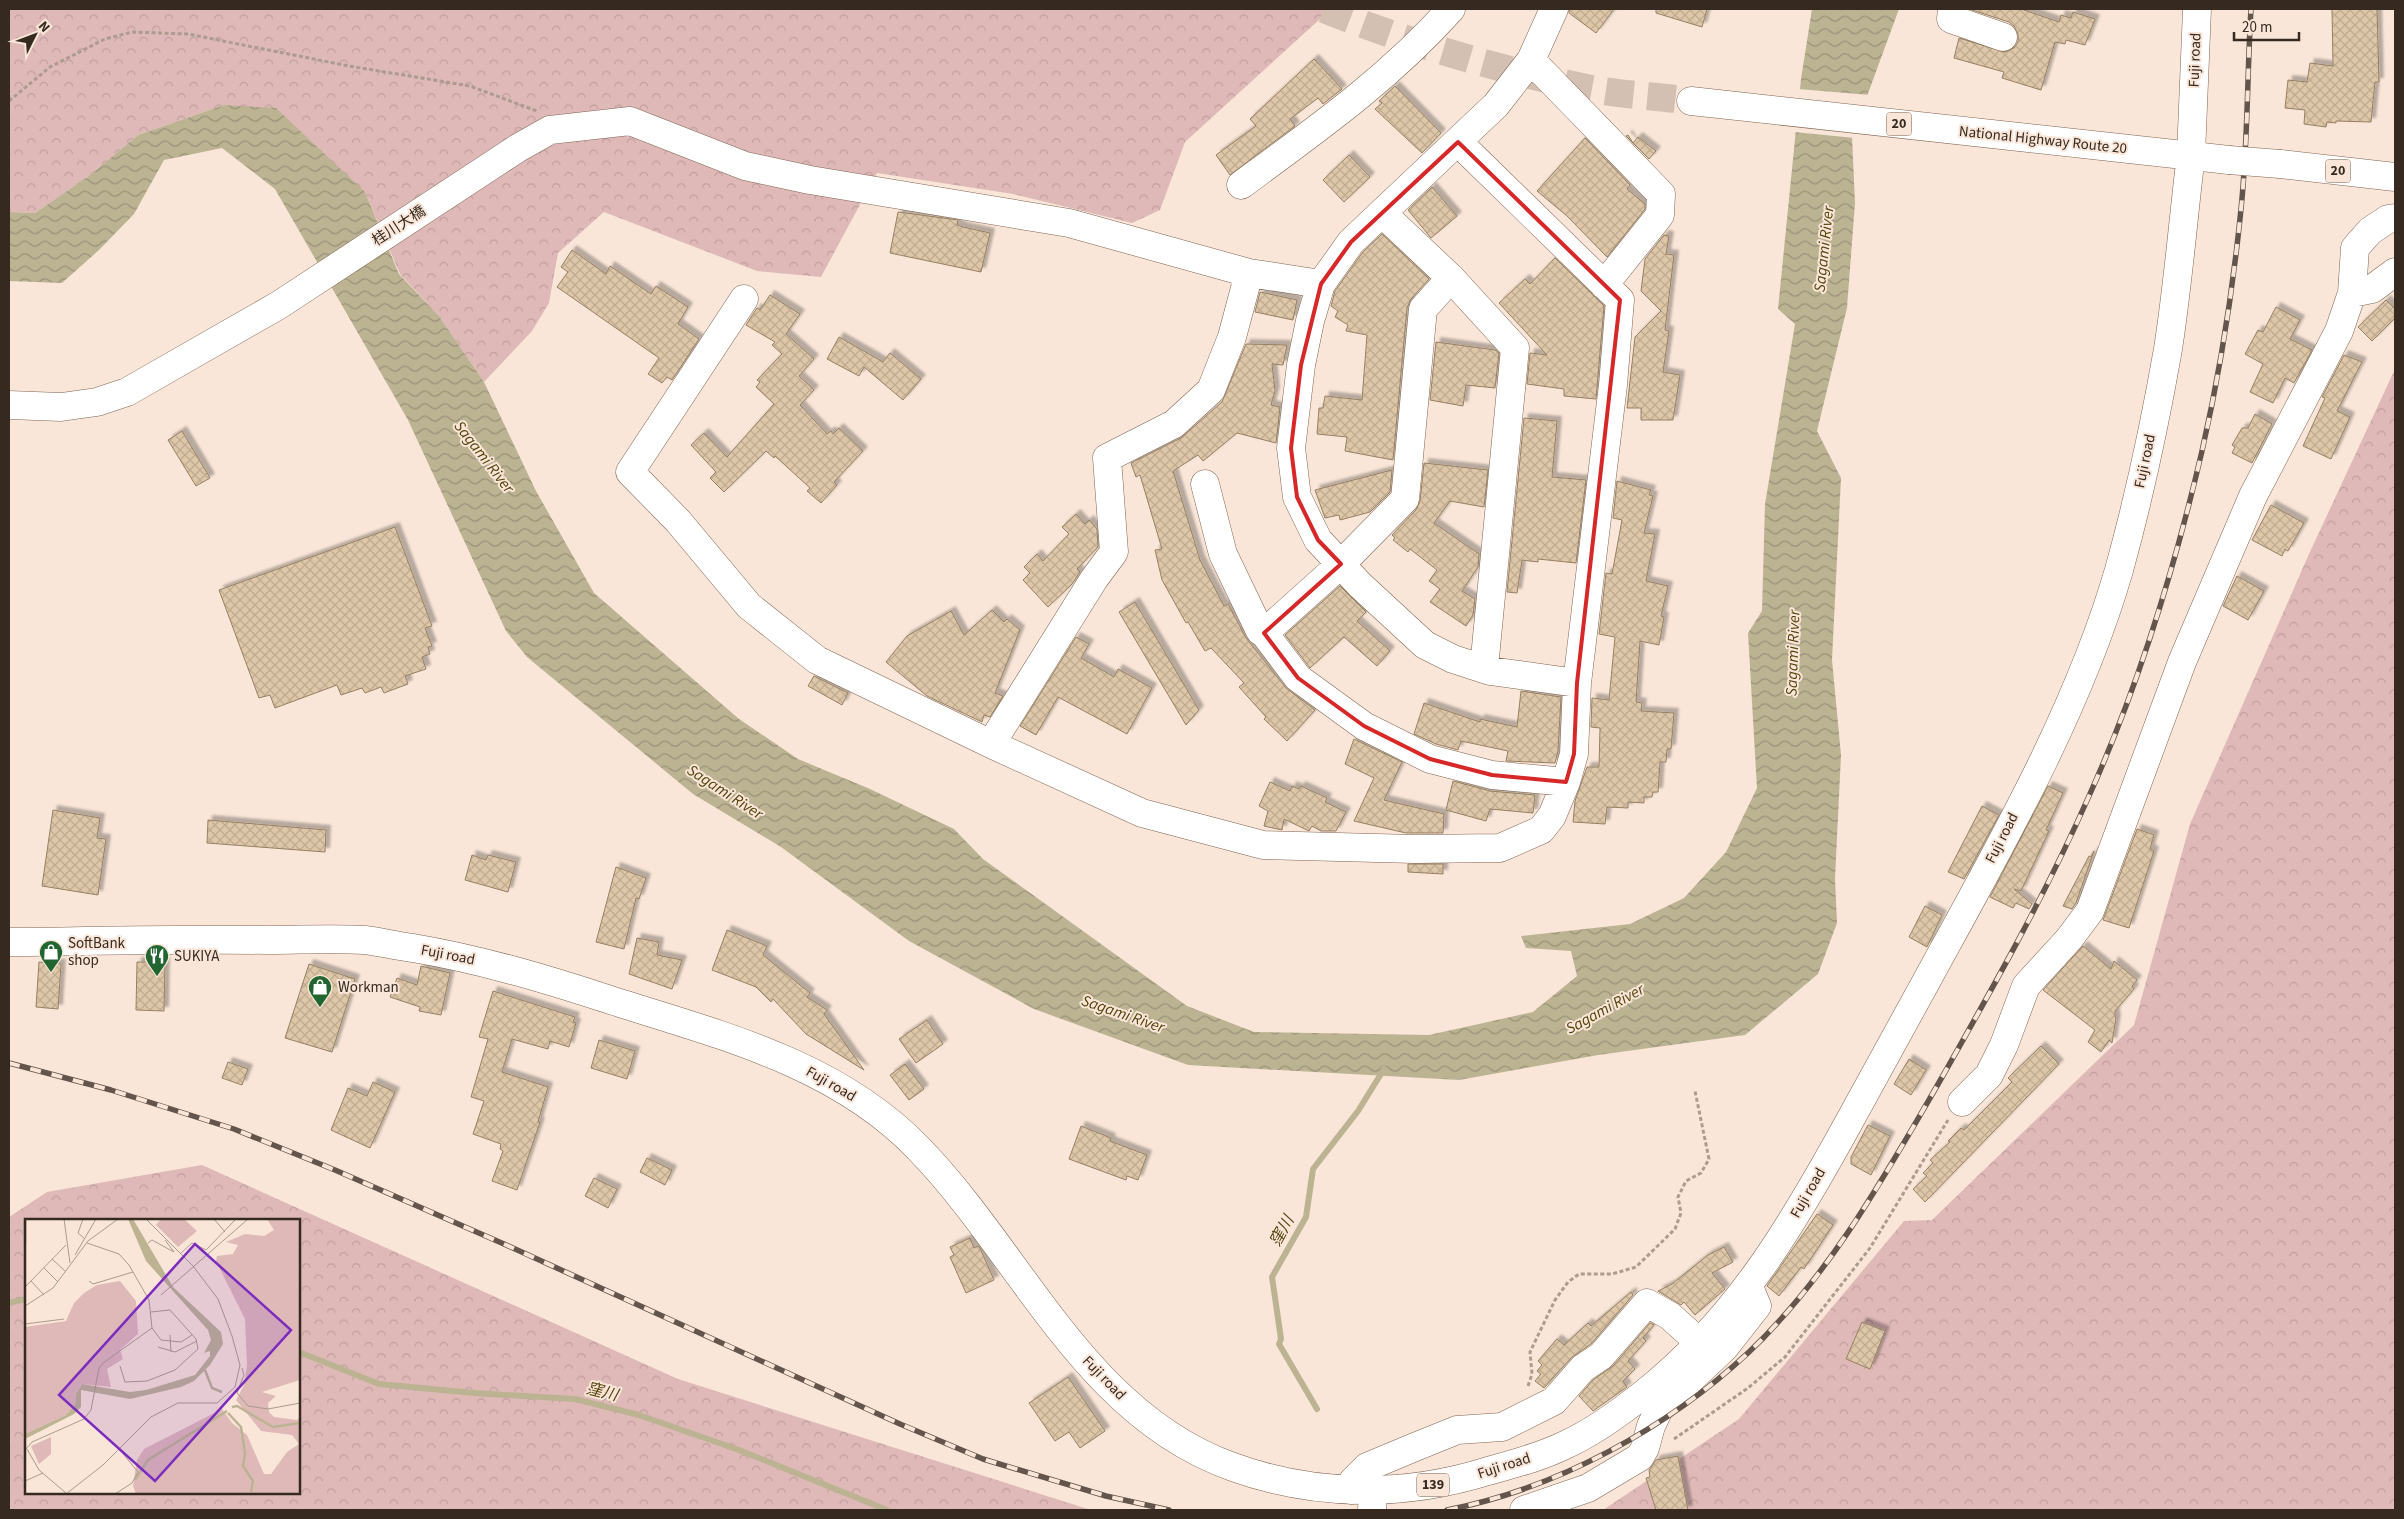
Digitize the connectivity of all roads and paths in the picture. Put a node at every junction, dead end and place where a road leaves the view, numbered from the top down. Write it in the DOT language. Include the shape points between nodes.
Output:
graph roads {
  1 [pos="1451,9"];
  2 [pos="1554,9"];
  3 [pos="1952,9"];
  4 [pos="2197,9"];
  5 [pos="2003,37"];
  6 [pos="1531,60"];
  7 [pos="9,101"];
  8 [pos="1691,101"];
  9 [pos="539,111"];
  10 [pos="1458,142"];
  11 [pos="2191,156"];
  12 [pos="2395,178"];
  13 [pos="1241,185"];
  14 [pos="1382,213"];
  15 [pos="2395,218"];
  16 [pos="2395,272"];
  17 [pos="1249,273"];
  18 [pos="1451,278"];
  19 [pos="1321,284"];
  20 [pos="1604,284"];
  21 [pos="2352,293"];
  22 [pos="744,299"];
  23 [pos="9,405"];
  24 [pos="1205,484"];
  25 [pos="1341,564"];
  26 [pos="1264,633"];
  27 [pos="1484,668"];
  28 [pos="1576,683"];
  29 [pos="991,744"];
  30 [pos="1566,782"];
  31 [pos="9,942"];
  32 [pos="1695,1091"];
  33 [pos="1962,1102"];
  34 [pos="1749,1287"];
  35 [pos="1700,1344"];
  36 [pos="1526,1416"];
  37 [pos="1640,1457"];
  38 [pos="1366,1497"];
  39 [pos="1524,1510"];
  1 -- 13 [label="main road" via="1420,43 1351,105"];
  2 -- 6 [label="main road"];
  3 -- 5 [label="main road" via="1951,20"];
  4 -- 11 [label="main road, Fuji road"];
  6 -- 10 [label="main road" via="1496,105"];
  6 -- 20 [label="main road" via="1661,194 1660,215"];
  7 -- 9 [label="path" via="50,67 105,39 132,32 188,34 470,86"];
  8 -- 11 [label="main road, National Highway Route 20 / 20"];
  10 -- 14 [label="main road"];
  10 -- 20 [label="main road"];
  11 -- 12 [label="main road, National Highway Route 20 / 20, bridge"];
  11 -- 34 [label="main road, Fuji road / 139" via="2168,345 2145,461 2120,566 2079,684 1993,857 1898,1032 1795,1217"];
  14 -- 18 [label="main road"];
  14 -- 19 [label="main road" via="1351,242"];
  15 -- 21 [label="main road" via="2370,231 2355,248"];
  16 -- 21 [label="main road" via="2372,289"];
  17 -- 19 [label="main road, 桂川大橋"];
  17 -- 23 [label="main road, 桂川大橋" via="1069,223 810,180 746,166 630,121 550,130 279,305 127,392 97,402 61,407"];
  17 -- 29 [label="main road" via="1232,338 1211,390 1174,424 1108,458 1114,552"];
  18 -- 25 [label="main road" via="1423,309 1405,498"];
  18 -- 27 [label="main road" via="1515,348"];
  19 -- 25 [label="main road" via="1301,365 1291,448 1297,497 1318,540"];
  20 -- 28 [label="main road" via="1620,300 1613,385"];
  21 -- 33 [label="main road" via="2339,331 2253,496 2182,662 2090,911 2026,986 1989,1075"];
  22 -- 29 [label="main road" via="630,472 678,521 748,606 817,660"];
  24 -- 26 [label="main road" via="1223,554"];
  25 -- 26 [label="main road"];
  25 -- 27 [label="main road" via="1425,645 1453,659"];
  26 -- 30 [label="main road" via="1298,678 1372,731 1430,759 1492,775"];
  27 -- 28 [label="main road"];
  28 -- 30 [label="main road" via="1574,754"];
  29 -- 30 [label="main road" via="1142,813 1263,845 1500,848 1541,830 1552,816"];
  31 -- 38 [label="main road, Fuji road / 139" via="366,940 448,954 532,974 748,1044 808,1070 870,1107 915,1144 956,1191 1095,1372 1134,1409 1179,1440 1226,1465 1314,1488"];
  32 -- 36 [label="path" via="1709,1159 1701,1174 1686,1181 1678,1197 1681,1213 1675,1229 1636,1267 1612,1274 1579,1274 1568,1282 1555,1300 1530,1352 1532,1374 1523,1402"];
  33 -- 37 [label="path" via="1935,1138 1870,1248 1785,1357 1748,1388 1676,1437"];
  34 -- 35 [label="main road, Fuji road / 139"];
  34 -- 37 [label="main road" via="1757,1306 1724,1348 1660,1409 1650,1426"];
  35 -- 36 [label="main road" via="1670,1316 1647,1303 1601,1356 1583,1368 1554,1401"];
  35 -- 38 [label="main road, Fuji road / 139" via="1620,1412 1566,1445 1464,1479"];
  36 -- 38 [label="main road" via="1502,1427 1457,1430 1367,1467 1353,1481"];
  37 -- 39 [label="main road" via="1588,1488"];
}
